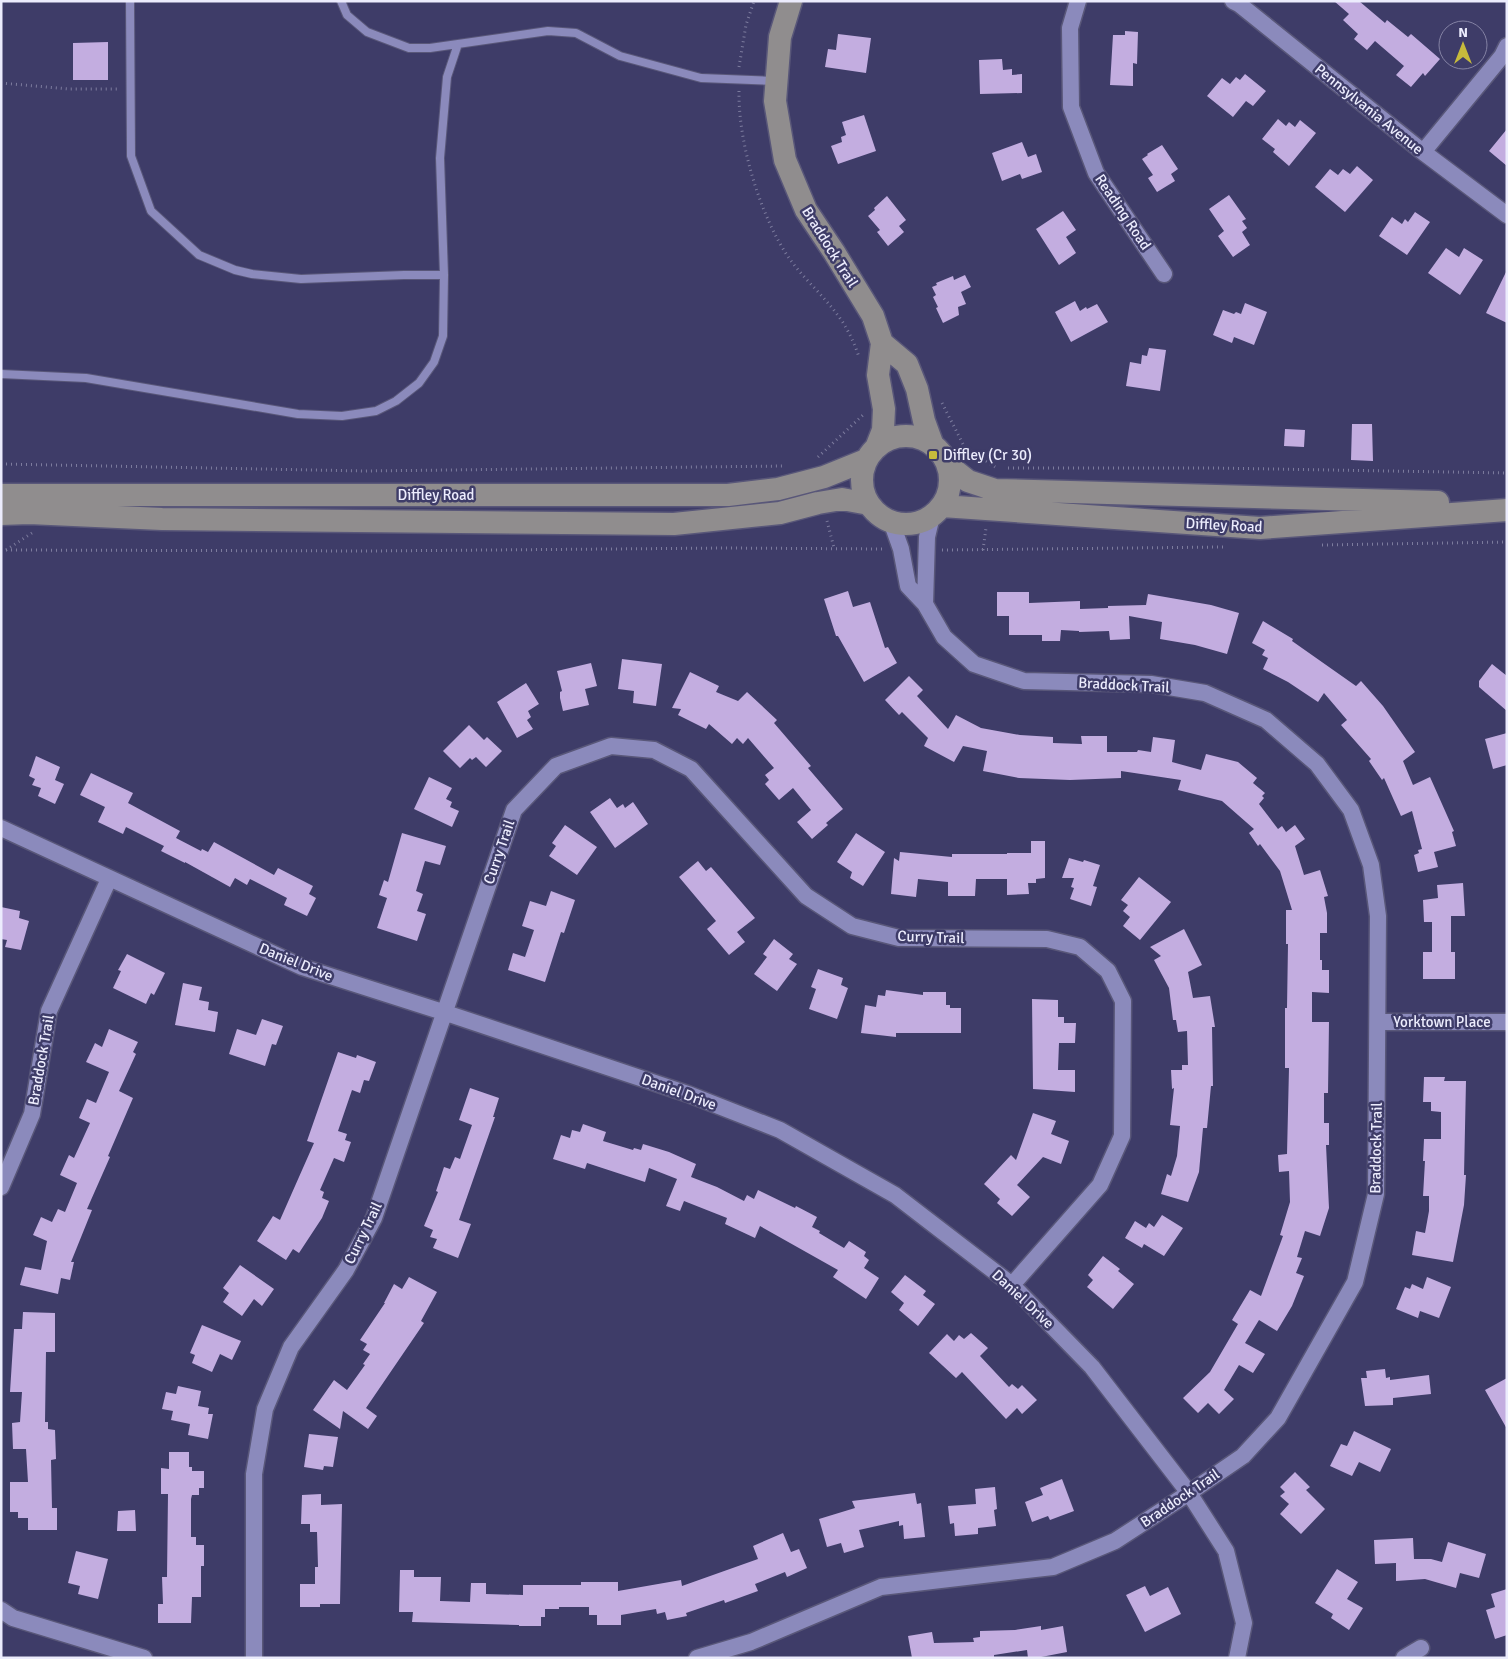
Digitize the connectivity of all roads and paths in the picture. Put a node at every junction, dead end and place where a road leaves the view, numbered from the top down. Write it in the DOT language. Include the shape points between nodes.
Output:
graph roads {
  1 [pos="130,1"];
  2 [pos="341,1"];
  3 [pos="791,1"];
  4 [pos="1078,1"];
  5 [pos="1233,1"];
  6 [pos="458,44"];
  7 [pos="1507,46"];
  8 [pos="777,81"];
  9 [pos="1,83"];
  10 [pos="130,89"];
  11 [pos="1423,152"];
  12 [pos="1507,215"];
  13 [pos="1164,274"];
  14 [pos="444,275"];
  15 [pos="882,343"];
  16 [pos="1,374"];
  17 [pos="921,406"];
  18 [pos="884,409"];
  19 [pos="932,443"];
  20 [pos="871,454"];
  21 [pos="812,462"];
  22 [pos="1,464"];
  23 [pos="790,466"];
  24 [pos="949,466"];
  25 [pos="997,468"];
  26 [pos="1007,468"];
  27 [pos="1507,473"];
  28 [pos="1,495"];
  29 [pos="869,504"];
  30 [pos="1507,504"];
  31 [pos="1507,510"];
  32 [pos="937,511"];
  33 [pos="1,514"];
  34 [pos="891,521"];
  35 [pos="1507,542"];
  36 [pos="1319,545"];
  37 [pos="1231,547"];
  38 [pos="901,549"];
  39 [pos="926,549"];
  40 [pos="1,550"];
  41 [pos="925,604"];
  42 [pos="1,828"];
  43 [pos="109,879"];
  44 [pos="443,1012"];
  45 [pos="1378,1022"];
  46 [pos="1507,1022"];
  47 [pos="1,1187"];
  48 [pos="1012,1285"];
  49 [pos="1189,1493"];
  50 [pos="1,1610"];
  51 [pos="1421,1648"];
  52 [pos="144,1658"];
  53 [pos="254,1658"];
  54 [pos="697,1658"];
  55 [pos="1237,1658"];
  56 [pos="1404,1658"];
  1 -- 10 [label="lane"];
  2 -- 6 [label="lane" via="348,15 367,32 409,48"];
  3 -- 8 [label="main road, Braddock Trail" via="780,36"];
  4 -- 13 [label="street, Reading Road" via="1070,28 1072,107 1096,173"];
  5 -- 11 [label="street, Pennsylvania Avenue"];
  6 -- 8 [label="lane" via="548,31 576,33 620,56 701,78"];
  6 -- 14 [label="lane" via="447,77 440,158"];
  7 -- 11 [label="street"];
  8 -- 15 [label="main road, Braddock Trail" via="775,101 785,160 806,210 873,316"];
  9 -- 10 [label="path" via="69,89"];
  10 -- 14 [label="lane" via="131,156 151,211 199,255 252,274 301,279"];
  11 -- 12 [label="street, Pennsylvania Avenue"];
  14 -- 16 [label="lane" via="443,336 434,362 419,384 396,401 376,410 342,416 298,414 86,378"];
  15 -- 17 [label="main road" via="907,364"];
  15 -- 18 [label="main road, Braddock Trail" via="878,375"];
  17 -- 19 [label="main road"];
  17 -- 25 [label="path" via="942,403 964,446"];
  18 -- 20 [label="main road, Braddock Trail" via="883,430"];
  18 -- 21 [label="path" via="870,409"];
  19 -- 20 [label="main road" via="918,437 903,436 888,439"];
  19 -- 24 [label="main road"];
  20 -- 28 [label="main road, Diffley Road" via="824,477 778,489 728,495"];
  20 -- 29 [label="main road" via="862,474 863,490"];
  22 -- 23 [label="path" via="365,471"];
  24 -- 30 [label="main road, Diffley Road" via="968,481 995,490"];
  24 -- 32 [label="main road" via="949,494"];
  26 -- 27 [label="path"];
  29 -- 33 [label="main road, Diffley Road" via="842,499 780,513 674,524 162,519"];
  29 -- 34 [label="main road"];
  31 -- 32 [label="main road, Diffley Road" via="1260,528"];
  32 -- 34 [label="main road" via="919,522"];
  32 -- 39 [label="street"];
  34 -- 38 [label="street, Braddock Trail"];
  35 -- 36 [label="path"];
  37 -- 39 [label="path"];
  38 -- 40 [label="path"];
  38 -- 41 [label="street, Braddock Trail" via="908,586"];
  39 -- 41 [label="street"];
  41 -- 45 [label="street, Braddock Trail" via="944,637 974,664 1024,681 1151,684 1205,693 1266,720 1317,764 1351,810 1371,865 1378,916"];
  42 -- 43 [label="street, Daniel Drive"];
  43 -- 44 [label="street, Daniel Drive" via="302,967"];
  43 -- 47 [label="street, Braddock Trail" via="49,1011 32,1114"];
  44 -- 48 [label="street, Daniel Drive" via="688,1094 780,1130 894,1195"];
  44 -- 48 [label="street, Curry Trail" via="514,810 556,766 611,746 654,750 691,769 806,896 852,926 899,938 1047,939 1080,947 1108,972 1123,1001 1122,1136 1100,1186"];
  44 -- 53 [label="street, Curry Trail" via="374,1218 346,1270 291,1348 265,1409 254,1474"];
  45 -- 46 [label="street, Yorktown Place"];
  45 -- 49 [label="street, Braddock Trail" via="1376,1194 1355,1282 1278,1418 1243,1456"];
  48 -- 49 [label="street, Daniel Drive" via="1092,1367"];
  49 -- 54 [label="street, Braddock Trail" via="1115,1541 1053,1567 881,1587 751,1642"];
  49 -- 55 [label="street, Daniel Drive" via="1226,1550 1244,1623"];
  50 -- 52 [label="street" via="13,1618"];
  51 -- 56 [label="street"];
}
